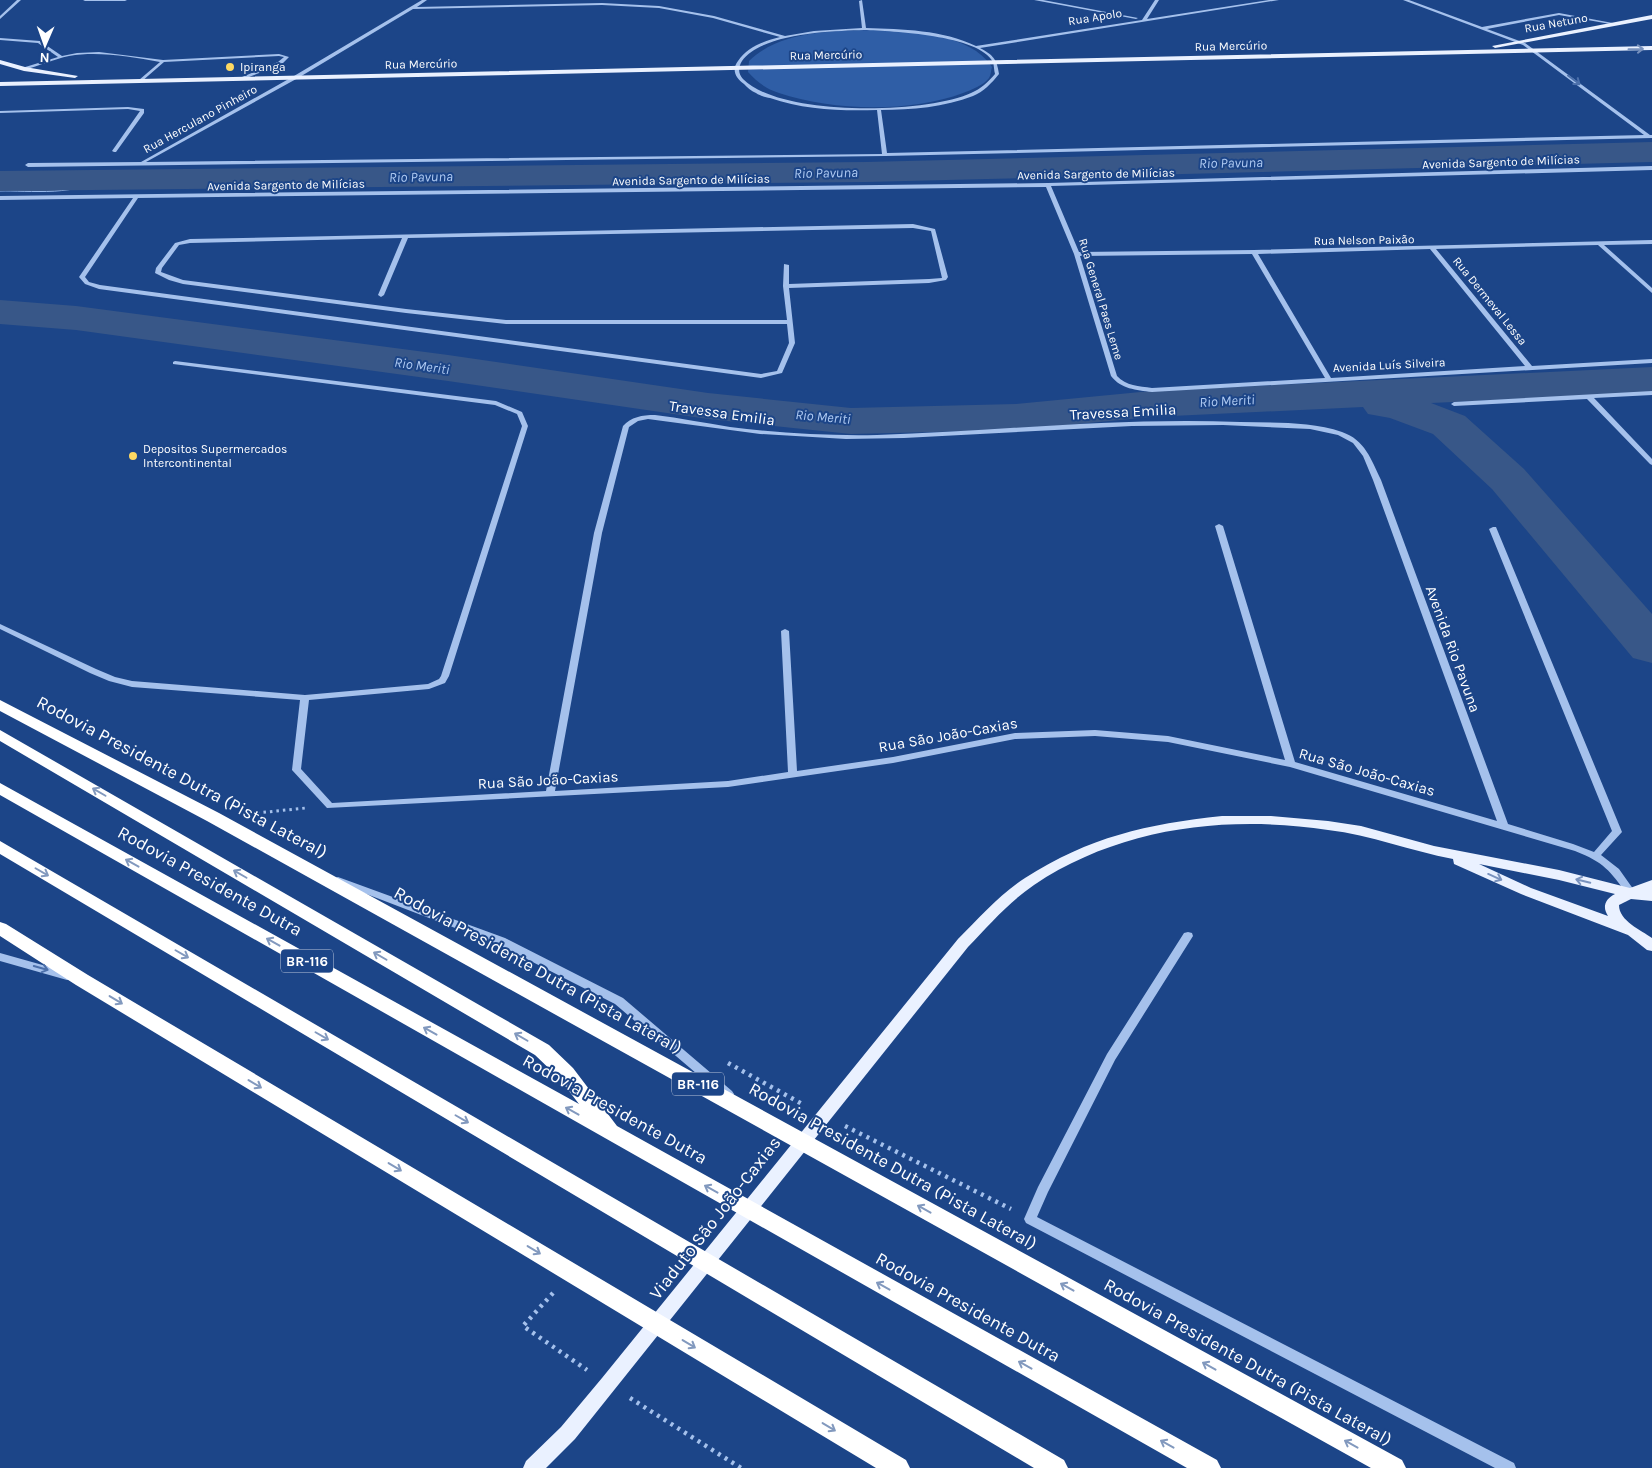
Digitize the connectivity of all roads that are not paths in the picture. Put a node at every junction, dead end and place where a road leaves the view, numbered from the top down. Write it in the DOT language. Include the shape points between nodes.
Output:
graph roads {
  1 [pos="18,0"];
  2 [pos="84,0"];
  3 [pos="125,0"];
  4 [pos="425,0"];
  5 [pos="504,0"];
  6 [pos="632,0"];
  7 [pos="1036,0"];
  8 [pos="1157,0"];
  9 [pos="1277,0"];
  10 [pos="1405,0"];
  11 [pos="861,2"];
  12 [pos="626,5"];
  13 [pos="496,7"];
  14 [pos="413,8"];
  15 [pos="1,16"];
  16 [pos="1652,17"];
  17 [pos="1144,20"];
  18 [pos="1616,24"];
  19 [pos="864,29"];
  20 [pos="1482,29"];
  21 [pos="1567,32"];
  22 [pos="783,38"];
  23 [pos="0,39"];
  24 [pos="1517,41"];
  25 [pos="975,47"];
  26 [pos="1652,48"];
  27 [pos="1588,50"];
  28 [pos="1535,51"];
  29 [pos="1464,52"];
  30 [pos="61,57"];
  31 [pos="163,61"];
  32 [pos="0,62"];
  33 [pos="995,62"];
  34 [pos="24,69"];
  35 [pos="736,69"];
  36 [pos="296,77"];
  37 [pos="244,78"];
  38 [pos="127,81"];
  39 [pos="141,81"];
  40 [pos="0,82"];
  41 [pos="879,110"];
  42 [pos="0,112"];
  43 [pos="1651,137"];
  44 [pos="114,151"];
  45 [pos="885,155"];
  46 [pos="140,163"];
  47 [pos="28,165"];
  48 [pos="1652,168"];
  49 [pos="1048,185"];
  50 [pos="136,197"];
  51 [pos="0,198"];
  52 [pos="406,236"];
  53 [pos="1652,242"];
  54 [pos="1601,245"];
  55 [pos="1432,248"];
  56 [pos="1254,252"];
  57 [pos="1077,254"];
  58 [pos="786,265"];
  59 [pos="786,286"];
  60 [pos="1652,291"];
  61 [pos="381,295"];
  62 [pos="790,322"];
  63 [pos="1652,361"];
  64 [pos="176,363"];
  65 [pos="1530,368"];
  66 [pos="1329,379"];
  67 [pos="1127,386"];
  68 [pos="1652,393"];
  69 [pos="1589,397"];
  70 [pos="1454,404"];
  71 [pos="1652,462"];
  72 [pos="1377,480"];
  73 [pos="1219,526"];
  74 [pos="1493,529"];
  75 [pos="0,626"];
  76 [pos="785,631"];
  77 [pos="305,698"];
  78 [pos="0,705"];
  79 [pos="0,735"];
  80 [pos="1291,764"];
  81 [pos="793,774"];
  82 [pos="0,788"];
  83 [pos="550,794"];
  84 [pos="1504,827"];
  85 [pos="0,847"];
  86 [pos="1434,850"];
  87 [pos="1595,856"];
  88 [pos="308,869"];
  89 [pos="1652,885"];
  90 [pos="1631,893"];
  91 [pos="1652,896"];
  92 [pos="0,928"];
  93 [pos="1633,931"];
  94 [pos="1188,936"];
  95 [pos="1652,936"];
  96 [pos="1652,946"];
  97 [pos="0,956"];
  98 [pos="82,980"];
  99 [pos="749,1112"];
  100 [pos="614,1135"];
  101 [pos="533,1468"];
  102 [pos="898,1468"];
  103 [pos="1056,1468"];
  104 [pos="1209,1468"];
  105 [pos="1394,1468"];
  106 [pos="1509,1468"];
  1 -- 15 [label="street"];
  2 -- 3 [label="street"];
  4 -- 14 [label="street, Rua Herculano Pinheiro"];
  5 -- 13 [label="street"];
  6 -- 12 [label="street"];
  7 -- 17 [label="street"];
  8 -- 17 [label="street"];
  9 -- 17 [label="street, Rua Apolo"];
  10 -- 20 [label="street"];
  11 -- 19 [label="street"];
  12 -- 13 [label="street"];
  12 -- 22 [label="street" via="688,11"];
  13 -- 14 [label="street"];
  14 -- 36 [label="street, Rua Herculano Pinheiro"];
  16 -- 18 [label="main road, Rua Netuno"];
  17 -- 25 [label="street, Rua Apolo"];
  18 -- 20 [label="street" via="1559,14"];
  18 -- 21 [label="main road, Rua Netuno"];
  19 -- 22 [label="street" via="821,31"];
  19 -- 25 [label="street" via="923,33"];
  20 -- 24 [label="street"];
  21 -- 24 [label="main road, Rua Netuno"];
  21 -- 27 [label="main road" via="1572,41"];
  22 -- 35 [label="street" via="748,51"];
  23 -- 30 [label="street" via="39,42"];
  24 -- 28 [label="street"];
  24 -- 29 [label="main road, Rua Netuno"];
  25 -- 33 [label="street"];
  27 -- 26 [label="main road, Rua Mercúrio, one-way"];
  27 -- 28 [label="main road, Rua Mercúrio"];
  28 -- 29 [label="main road, Rua Mercúrio"];
  28 -- 43 [label="street, one-way"];
  29 -- 33 [label="main road, Rua Mercúrio"];
  30 -- 31 [label="street" via="101,52"];
  30 -- 34 [label="street"];
  31 -- 37 [label="street" via="287,57"];
  31 -- 39 [label="street"];
  32 -- 34 [label="main road"];
  33 -- 35 [label="main road, Rua Mercúrio"];
  33 -- 41 [label="street" via="997,74 989,84 972,94 915,108"];
  34 -- 38 [label="main road"];
  34 -- 40 [label="main road"];
  35 -- 36 [label="main road, Rua Mercúrio"];
  35 -- 41 [label="street" via="750,87 790,102"];
  36 -- 37 [label="main road, Rua Mercúrio"];
  36 -- 46 [label="street, Rua Herculano Pinheiro"];
  37 -- 39 [label="main road, Rua Mercúrio"];
  38 -- 39 [label="main road, Rua Mercúrio"];
  38 -- 40 [label="main road, Rua Mercúrio"];
  41 -- 45 [label="street"];
  42 -- 44 [label="street" via="142,110"];
  43 -- 45 [label="street, Avenida Sargento de Milícias"];
  45 -- 46 [label="street, Avenida Sargento de Milícias"];
  46 -- 47 [label="street, Avenida Sargento de Milícias"];
  48 -- 49 [label="street, Avenida Sargento de Milícias"];
  49 -- 50 [label="street, Avenida Sargento de Milícias"];
  49 -- 57 [label="street, Rua General Paes Leme"];
  50 -- 51 [label="street, Avenida Sargento de Milícias"];
  50 -- 62 [label="street" via="82,277 87,283 98,288 761,376 780,372 792,343"];
  52 -- 59 [label="street" via="922,226 933,230 945,277 929,281"];
  52 -- 61 [label="street"];
  52 -- 62 [label="street" via="190,241 177,244 158,273 183,282 506,322"];
  53 -- 54 [label="street, Rua Nelson Paixão"];
  54 -- 55 [label="street, Rua Nelson Paixão"];
  54 -- 60 [label="street"];
  55 -- 56 [label="street, Rua Nelson Paixão"];
  55 -- 65 [label="street, Rua Dermeval Lessa"];
  56 -- 57 [label="street, Rua Nelson Paixão"];
  56 -- 66 [label="street"];
  57 -- 67 [label="street, Rua General Paes Leme" via="1114,376"];
  58 -- 59 [label="street"];
  59 -- 62 [label="street"];
  63 -- 65 [label="street, Avenida Luís Silveira"];
  64 -- 77 [label="street" via="496,403 520,413 525,426 442,681 430,686"];
  65 -- 66 [label="street, Avenida Luís Silveira"];
  66 -- 67 [label="street, Avenida Luís Silveira" via="1152,390"];
  68 -- 69 [label="street"];
  69 -- 70 [label="street"];
  69 -- 71 [label="street"];
  72 -- 83 [label="street, Travessa Emilia" via="1364,451 1351,438 1332,431 1299,427 1196,422 833,438 731,430 660,418 630,421 598,533"];
  72 -- 84 [label="street, Avenida Rio Pavuna"];
  73 -- 80 [label="street"];
  74 -- 87 [label="street" via="1617,832"];
  75 -- 77 [label="street" via="93,671 132,684"];
  76 -- 81 [label="street"];
  77 -- 83 [label="street, Rua São João-Caxias" via="296,770 330,806"];
  78 -- 88 [label="highway, Rodovia Presidente Dutra (Pista Lateral) / BR-116"];
  100 -- 79 [label="highway, one-way" via="566,1073 542,1050"];
  80 -- 81 [label="street, Rua São João-Caxias" via="1168,739 1095,733 1015,736 893,760"];
  80 -- 84 [label="street, Rua São João-Caxias"];
  81 -- 83 [label="street, Rua São João-Caxias" via="728,784"];
  100 -- 82 [label="highway, Rodovia Presidente Dutra / BR-116, one-way"];
  84 -- 87 [label="street, Rua São João-Caxias"];
  85 -- 103 [label="highway, one-way"];
  90 -- 86 [label="main road, one-way"];
  86 -- 93 [label="main road, one-way" via="1526,891"];
  86 -- 101 [label="main road, Viaduto São João-Caxias" via="1328,825 1222,820 1169,826 1120,838 1080,853 1029,882 995,910 963,943 609,1384"];
  87 -- 90 [label="street, Rua São João-Caxias" via="1610,866"];
  88 -- 99 [label="highway, Rodovia Presidente Dutra (Pista Lateral) / BR-116"];
  88 -- 99 [label="street" via="501,941 619,1001"];
  89 -- 90 [label="main road"];
  90 -- 91 [label="main road"];
  90 -- 93 [label="main road" via="1622,894 1612,904 1617,918"];
  92 -- 98 [label="highway"];
  93 -- 95 [label="main road"];
  93 -- 96 [label="main road"];
  94 -- 106 [label="street" via="1111,1057 1030,1219"];
  97 -- 98 [label="street, one-way"];
  98 -- 102 [label="highway, one-way"];
  105 -- 99 [label="highway, Rodovia Presidente Dutra (Pista Lateral) / BR-116, one-way"];
  104 -- 100 [label="highway, Rodovia Presidente Dutra / BR-116, one-way"];
}
